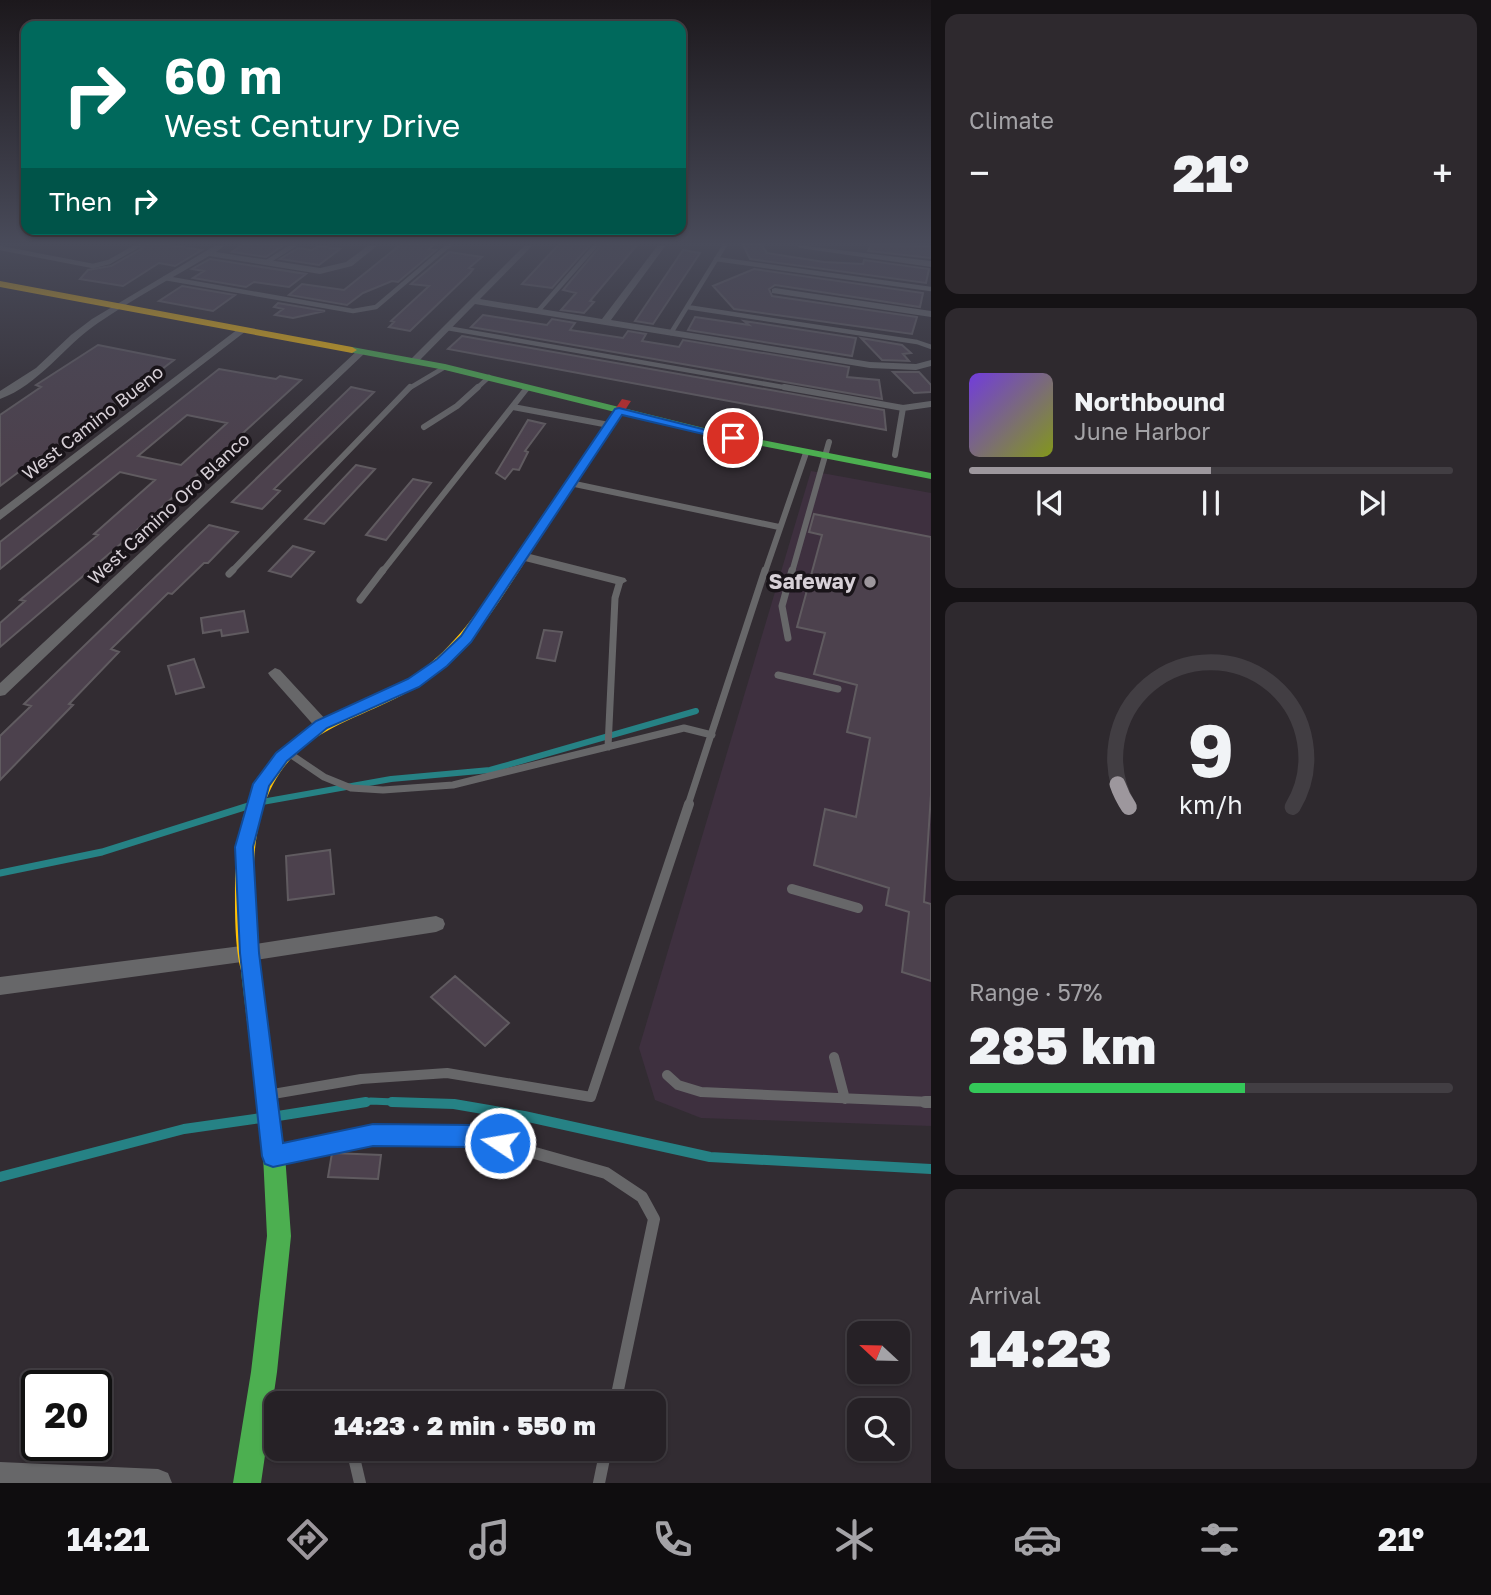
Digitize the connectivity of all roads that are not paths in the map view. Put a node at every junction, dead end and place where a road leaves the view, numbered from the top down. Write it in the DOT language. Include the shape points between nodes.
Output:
graph roads {
  1 [pos="107,314"];
  2 [pos="159,314"];
  3 [pos="460,314"];
  4 [pos="558,314"];
  5 [pos="611,314"];
  6 [pos="683,314"];
  7 [pos="734,314"];
  8 [pos="605,322"];
  9 [pos="447,328"];
  10 [pos="241,331"];
  11 [pos="671,333"];
  12 [pos="931,347"];
  13 [pos="361,352"];
  14 [pos="414,361"];
  15 [pos="931,363"];
  16 [pos="445,367"];
  17 [pos="481,375"];
  18 [pos="527,388"];
  19 [pos="0,396"];
  20 [pos="931,404"];
  21 [pos="623,406"];
  22 [pos="513,407"];
  23 [pos="904,408"];
  24 [pos="609,425"];
  25 [pos="424,427"];
  26 [pos="826,449"];
  27 [pos="806,453"];
  28 [pos="895,455"];
  29 [pos="931,462"];
  30 [pos="931,477"];
  31 [pos="570,483"];
  32 [pos="0,516"];
  33 [pos="779,527"];
  34 [pos="522,556"];
  35 [pos="229,574"];
  36 [pos="620,581"];
  37 [pos="360,600"];
  38 [pos="788,638"];
  39 [pos="275,673"];
  40 [pos="778,675"];
  41 [pos="838,689"];
  42 [pos="0,691"];
  43 [pos="322,724"];
  44 [pos="712,735"];
  45 [pos="608,747"];
  46 [pos="287,752"];
  47 [pos="792,889"];
  48 [pos="858,908"];
  49 [pos="436,924"];
  50 [pos="249,953"];
  51 [pos="0,986"];
  52 [pos="834,1057"];
  53 [pos="667,1075"];
  54 [pos="266,1096"];
  55 [pos="845,1099"];
  56 [pos="931,1102"];
  57 [pos="273,1156"];
  58 [pos="270,1391"];
  59 [pos="618,1391"];
  60 [pos="264,1422"];
  61 [pos="354,1461"];
  62 [pos="604,1461"];
  63 [pos="0,1476"];
  64 [pos="158,1483"];
  65 [pos="247,1483"];
  66 [pos="359,1483"];
  67 [pos="599,1483"];
  1 -- 19 [label="street" via="74,337 40,370"];
  2 -- 10 [label="main road"];
  3 -- 9 [label="street"];
  4 -- 8 [label="street"];
  5 -- 8 [label="street"];
  6 -- 11 [label="lane"];
  7 -- 12 [label="lane"];
  8 -- 11 [label="street"];
  9 -- 14 [label="street"];
  9 -- 23 [label="lane"];
  10 -- 13 [label="main road"];
  10 -- 32 [label="street, West Camino Bueno"];
  11 -- 15 [label="street" via="870,365 916,367"];
  13 -- 14 [label="main road"];
  13 -- 42 [label="street, West Camino Oro Blanco"];
  14 -- 16 [label="main road"];
  16 -- 17 [label="main road"];
  16 -- 35 [label="lane" via="394,402"];
  17 -- 18 [label="main road"];
  17 -- 21 [label="main road" via="511,377"];
  17 -- 25 [label="lane" via="457,406"];
  18 -- 21 [label="main road"];
  18 -- 22 [label="lane"];
  20 -- 23 [label="lane"];
  21 -- 24 [label="main road"];
  21 -- 26 [label="main road"];
  21 -- 27 [label="main road"];
  22 -- 24 [label="lane"];
  22 -- 37 [label="lane"];
  23 -- 28 [label="lane"];
  24 -- 31 [label="main road"];
  26 -- 27 [label="main road"];
  26 -- 28 [label="main road"];
  26 -- 30 [label="main road"];
  26 -- 38 [label="lane" via="782,606"];
  27 -- 33 [label="lane"];
  28 -- 29 [label="main road"];
  31 -- 33 [label="lane"];
  31 -- 34 [label="main road"];
  33 -- 44 [label="lane"];
  34 -- 36 [label="street"];
  34 -- 43 [label="main road" via="466,639 442,662 413,683"];
  36 -- 45 [label="lane" via="615,598"];
  39 -- 43 [label="street"];
  40 -- 41 [label="lane"];
  43 -- 46 [label="main road"];
  44 -- 45 [label="lane" via="684,728"];
  44 -- 54 [label="lane" via="591,1097 447,1073 361,1079"];
  45 -- 46 [label="lane" via="453,785 383,790 351,788 324,777"];
  46 -- 50 [label="main road" via="262,784 244,847"];
  47 -- 48 [label="lane"];
  49 -- 50 [label="street"];
  50 -- 51 [label="street"];
  50 -- 54 [label="main road"];
  52 -- 55 [label="lane"];
  53 -- 55 [label="lane" via="683,1089 701,1092"];
  54 -- 57 [label="main road"];
  55 -- 56 [label="lane"];
  57 -- 58 [label="main road" via="279,1238"];
  57 -- 59 [label="lane" via="373,1135 474,1136 606,1172 642,1197 654,1219"];
  60 -- 65 [label="main road"];
  61 -- 66 [label="lane"];
  62 -- 67 [label="lane"];
  63 -- 64 [label="street"];
}
